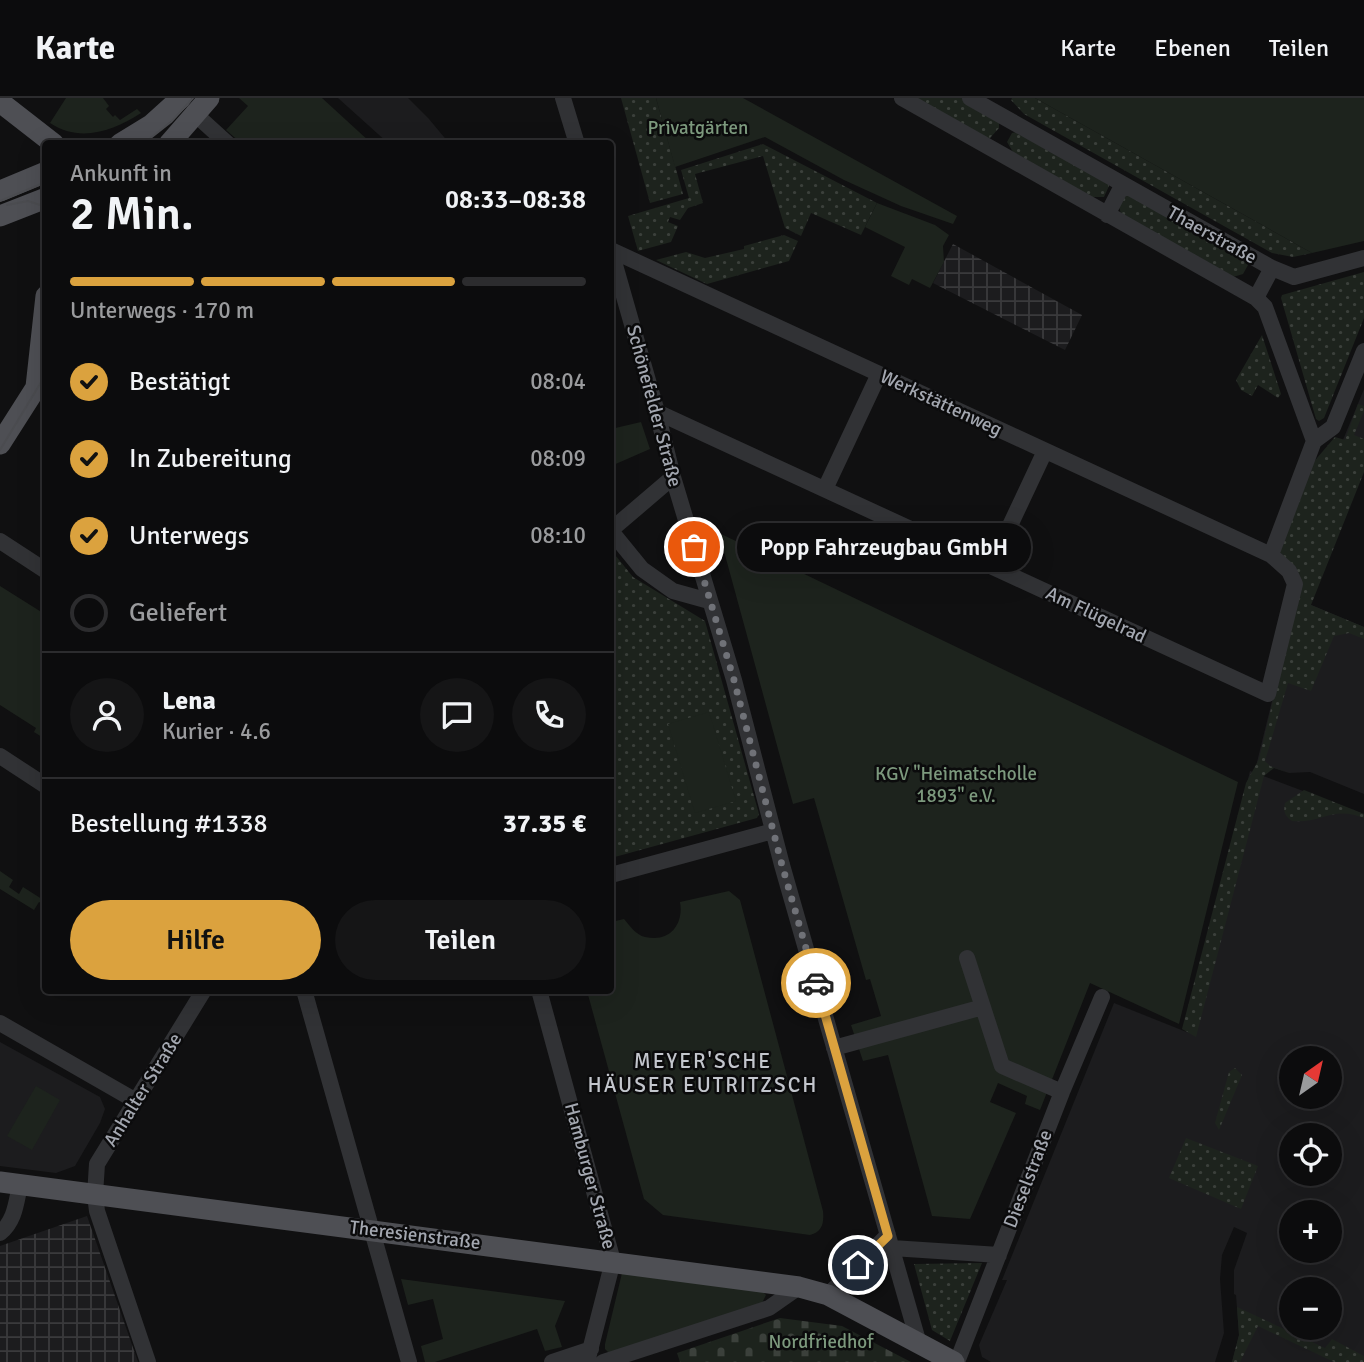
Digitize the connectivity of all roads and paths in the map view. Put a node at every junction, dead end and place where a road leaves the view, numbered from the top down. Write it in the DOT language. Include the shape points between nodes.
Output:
graph roads {
  1 [pos="563,98"];
  2 [pos="902,98"];
  3 [pos="970,98"];
  4 [pos="0,102"];
  5 [pos="195,103"];
  6 [pos="1009,120"];
  7 [pos="49,140"];
  8 [pos="127,140"];
  9 [pos="172,140"];
  10 [pos="225,140"];
  11 [pos="576,140"];
  12 [pos="995,148"];
  13 [pos="42,174"];
  14 [pos="1123,184"];
  15 [pos="0,191"];
  16 [pos="42,200"];
  17 [pos="1107,215"];
  18 [pos="0,216"];
  19 [pos="614,252"];
  20 [pos="1364,258"];
  21 [pos="614,262"];
  22 [pos="1272,268"];
  23 [pos="1255,298"];
  24 [pos="1364,351"];
  25 [pos="879,374"];
  26 [pos="41,380"];
  27 [pos="657,412"];
  28 [pos="1314,441"];
  29 [pos="0,444"];
  30 [pos="1045,451"];
  31 [pos="673,477"];
  32 [pos="825,489"];
  33 [pos="614,527"];
  34 [pos="614,534"];
  35 [pos="0,541"];
  36 [pos="1271,555"];
  37 [pos="991,566"];
  38 [pos="42,567"];
  39 [pos="709,601"];
  40 [pos="0,756"];
  41 [pos="42,783"];
  42 [pos="773,831"];
  43 [pos="614,874"];
  44 [pos="967,958"];
  45 [pos="202,994"];
  46 [pos="305,994"];
  47 [pos="540,994"];
  48 [pos="1102,997"];
  49 [pos="982,1007"];
  50 [pos="0,1023"];
  51 [pos="834,1048"];
  52 [pos="1062,1092"];
  53 [pos="136,1101"];
  54 [pos="10,1183"];
  55 [pos="95,1195"];
  56 [pos="372,1230"];
  57 [pos="0,1233"];
  58 [pos="890,1242"];
  59 [pos="999,1255"];
  60 [pos="613,1261"];
  61 [pos="799,1287"];
  62 [pos="828,1295"];
  63 [pos="919,1344"];
  64 [pos="589,1355"];
  65 [pos="148,1362"];
  66 [pos="409,1362"];
  67 [pos="552,1362"];
  68 [pos="603,1362"];
  69 [pos="955,1362"];
  1 -- 11 [label="street"];
  2 -- 12 [label="street, Thaerstraße"];
  3 -- 6 [label="street, Thaerstraße"];
  4 -- 7 [label="main road"];
  5 -- 8 [label="main road"];
  5 -- 9 [label="main road"];
  5 -- 10 [label="street"];
  6 -- 12 [label="street"];
  6 -- 14 [label="street, Thaerstraße"];
  12 -- 17 [label="street, Thaerstraße"];
  13 -- 15 [label="main road"];
  14 -- 17 [label="street"];
  14 -- 22 [label="street, Thaerstraße"];
  16 -- 18 [label="main road"];
  17 -- 23 [label="street, Thaerstraße"];
  19 -- 25 [label="street, Werkstättenweg"];
  20 -- 22 [label="street" via="1294,277"];
  21 -- 27 [label="street, Schönefelder Straße"];
  22 -- 23 [label="street, Thaerstraße"];
  23 -- 28 [label="street, Thaerstraße" via="1270,317"];
  24 -- 28 [label="street" via="1333,427"];
  25 -- 30 [label="street, Werkstättenweg"];
  25 -- 32 [label="street"];
  26 -- 29 [label="main road"];
  27 -- 31 [label="street, Schönefelder Straße"];
  27 -- 32 [label="street, Am Flügelrad"];
  28 -- 36 [label="street"];
  30 -- 36 [label="street, Werkstättenweg"];
  30 -- 37 [label="street"];
  31 -- 33 [label="street"];
  31 -- 39 [label="street, Schönefelder Straße"];
  32 -- 37 [label="street, Am Flügelrad"];
  34 -- 39 [label="street" via="642,569 673,590"];
  35 -- 38 [label="street"];
  36 -- 37 [label="street, Am Flügelrad" via="1295,583 1268,694"];
  39 -- 42 [label="street, Schönefelder Straße"];
  40 -- 41 [label="street"];
  42 -- 43 [label="street"];
  42 -- 51 [label="street, Schönefelder Straße"];
  44 -- 49 [label="street"];
  45 -- 53 [label="street, Anhalter Straße"];
  46 -- 56 [label="street"];
  47 -- 60 [label="street, Hamburger Straße"];
  48 -- 52 [label="street, Dieselstraße"];
  49 -- 51 [label="street"];
  49 -- 52 [label="street" via="1002,1066"];
  50 -- 53 [label="street"];
  51 -- 58 [label="street, Schönefelder Straße"];
  52 -- 59 [label="street, Dieselstraße"];
  53 -- 55 [label="street, Anhalter Straße" via="97,1164"];
  54 -- 55 [label="main road, Theresienstraße"];
  54 -- 57 [label="street" via="13,1217"];
  55 -- 56 [label="main road, Theresienstraße"];
  55 -- 65 [label="street"];
  56 -- 60 [label="main road, Theresienstraße"];
  56 -- 66 [label="street"];
  58 -- 59 [label="street"];
  58 -- 62 [label="street"];
  58 -- 63 [label="street, Schönefelder Straße"];
  59 -- 69 [label="street, Dieselstraße"];
  60 -- 61 [label="main road, Theresienstraße"];
  60 -- 64 [label="street, Hamburger Straße"];
  61 -- 62 [label="main road, Theresienstraße"];
  61 -- 68 [label="street" via="769,1308"];
  62 -- 63 [label="main road, Theresienstraße"];
  63 -- 69 [label="main road, Theresienstraße"];
  64 -- 67 [label="street"];
}
